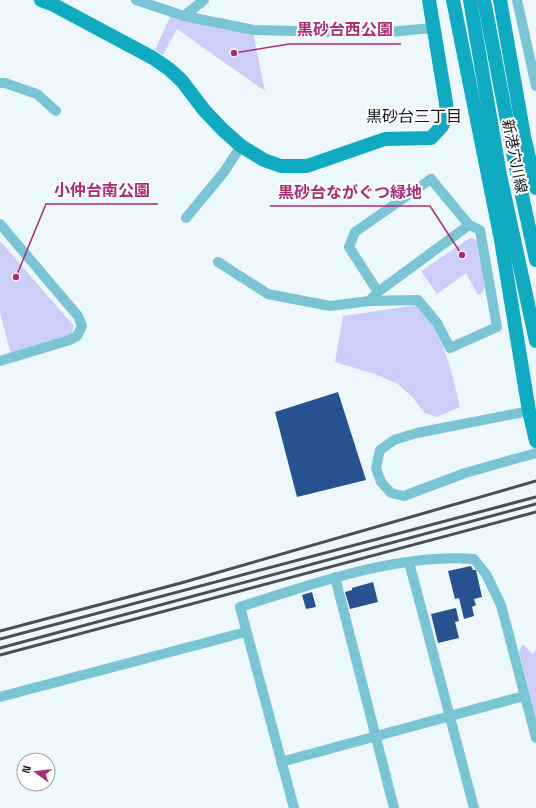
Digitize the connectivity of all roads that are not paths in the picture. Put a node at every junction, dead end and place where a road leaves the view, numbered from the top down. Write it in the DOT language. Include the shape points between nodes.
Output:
graph roads {
  1 [pos="41,0"];
  2 [pos="136,0"];
  3 [pos="204,0"];
  4 [pos="429,0"];
  5 [pos="453,0"];
  6 [pos="470,0"];
  7 [pos="484,0"];
  8 [pos="500,0"];
  9 [pos="517,0"];
  10 [pos="184,16"];
  11 [pos="432,28"];
  12 [pos="0,83"];
  13 [pos="536,86"];
  14 [pos="56,111"];
  15 [pos="241,146"];
  16 [pos="536,188"];
  17 [pos="186,218"];
  18 [pos="0,224"];
  19 [pos="469,226"];
  20 [pos="536,260"];
  21 [pos="218,262"];
  22 [pos="378,292"];
  23 [pos="369,302"];
  24 [pos="536,341"];
  25 [pos="0,361"];
  26 [pos="529,412"];
  27 [pos="536,442"];
  28 [pos="536,453"];
  29 [pos="409,562"];
  30 [pos="335,577"];
  31 [pos="246,632"];
  32 [pos="524,696"];
  33 [pos="0,697"];
  34 [pos="450,717"];
  35 [pos="375,736"];
  36 [pos="536,738"];
  37 [pos="281,762"];
  38 [pos="294,808"];
  39 [pos="394,808"];
  40 [pos="474,808"];
  1 -- 15 [label="street" via="153,58 169,69 182,81 204,110"];
  2 -- 10 [label="street"];
  3 -- 10 [label="street"];
  4 -- 11 [label="street"];
  5 -- 26 [label="street" via="501,240"];
  6 -- 24 [label="street, 新港穴川線" via="500,175"];
  7 -- 20 [label="street, 新港穴川線"];
  8 -- 16 [label="street" via="524,136"];
  9 -- 13 [label="street"];
  10 -- 11 [label="street" via="254,30 378,33"];
  11 -- 15 [label="street" via="447,115 442,126 431,138 385,139 306,166 281,166 264,160"];
  12 -- 14 [label="street" via="37,94"];
  15 -- 17 [label="street" via="224,172"];
  18 -- 25 [label="street" via="78,316 82,326 77,336 70,340"];
  19 -- 22 [label="street"];
  19 -- 22 [label="street" via="432,179 355,232 349,247"];
  19 -- 23 [label="street" via="480,230 497,328 450,348 437,323 418,300"];
  21 -- 23 [label="street" via="268,294 330,306"];
  22 -- 23 [label="street"];
  26 -- 27 [label="street"];
  26 -- 28 [label="street" via="417,433 394,440 380,450 376,468 381,482 391,493 404,496 465,473"];
  29 -- 30 [label="street"];
  29 -- 32 [label="street" via="452,557 474,559 486,574 501,605"];
  29 -- 34 [label="street"];
  30 -- 31 [label="street" via="240,607"];
  30 -- 35 [label="street"];
  31 -- 33 [label="street"];
  31 -- 37 [label="street"];
  32 -- 34 [label="street"];
  32 -- 36 [label="street"];
  34 -- 35 [label="street"];
  34 -- 40 [label="street"];
  35 -- 37 [label="street"];
  35 -- 39 [label="street"];
  37 -- 38 [label="street"];
}
